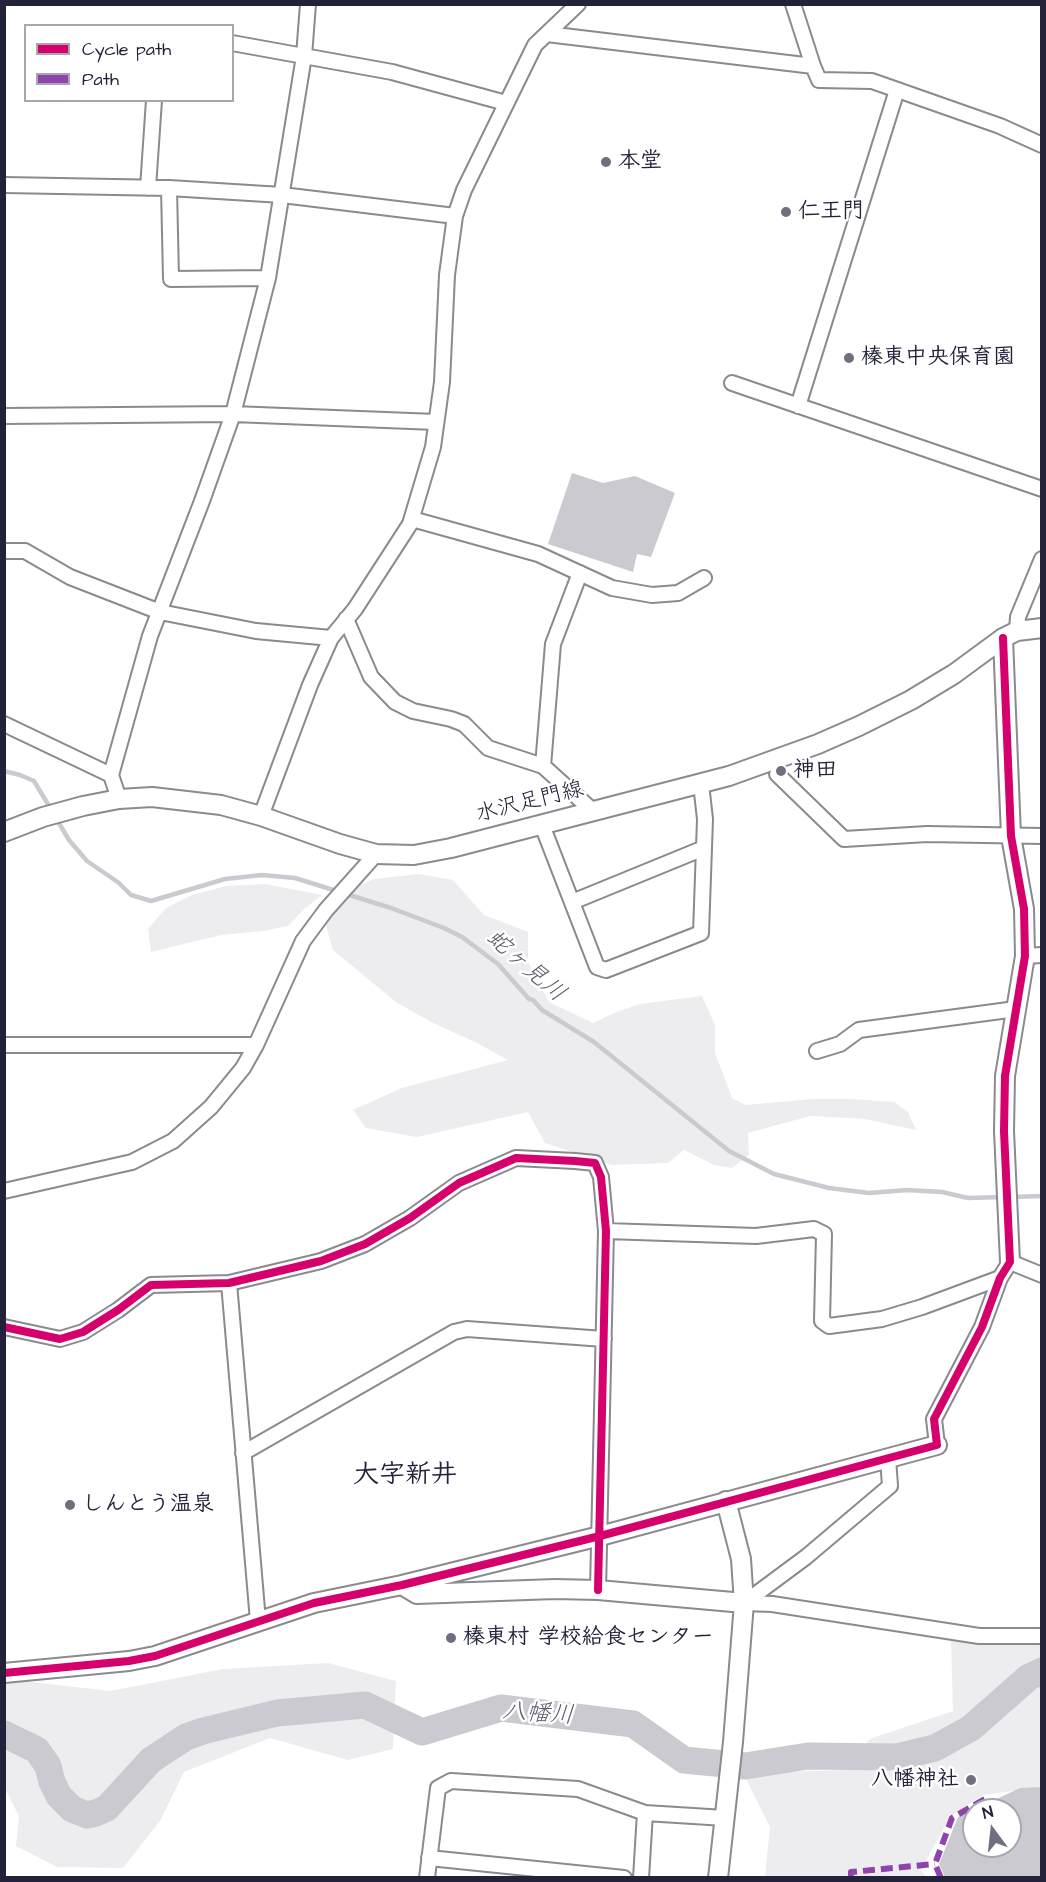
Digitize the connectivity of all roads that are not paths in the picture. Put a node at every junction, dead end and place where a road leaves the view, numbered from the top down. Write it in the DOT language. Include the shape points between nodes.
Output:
graph roads {
  1 [pos="308,4"];
  2 [pos="578,4"];
  3 [pos="793,4"];
  4 [pos="547,34"];
  5 [pos="234,43"];
  6 [pos="304,56"];
  7 [pos="813,66"];
  8 [pos="897,90"];
  9 [pos="154,102"];
  10 [pos="506,104"];
  11 [pos="1041,145"];
  12 [pos="4,185"];
  13 [pos="147,188"];
  14 [pos="169,188"];
  15 [pos="282,195"];
  16 [pos="455,216"];
  17 [pos="268,278"];
  18 [pos="732,383"];
  19 [pos="798,406"];
  20 [pos="233,414"];
  21 [pos="4,416"];
  22 [pos="436,422"];
  23 [pos="1041,489"];
  24 [pos="412,519"];
  25 [pos="4,551"];
  26 [pos="1041,559"];
  27 [pos="580,573"];
  28 [pos="704,578"];
  29 [pos="160,612"];
  30 [pos="346,619"];
  31 [pos="1041,628"];
  32 [pos="1010,635"];
  33 [pos="331,638"];
  34 [pos="4,724"];
  35 [pos="543,766"];
  36 [pos="777,774"];
  37 [pos="111,776"];
  38 [pos="701,784"];
  39 [pos="119,800"];
  40 [pos="594,812"];
  41 [pos="261,816"];
  42 [pos="542,825"];
  43 [pos="4,832"];
  44 [pos="1011,836"];
  45 [pos="1041,836"];
  46 [pos="704,848"];
  47 [pos="376,854"];
  48 [pos="572,902"];
  49 [pos="1033,955"];
  50 [pos="1016,1009"];
  51 [pos="4,1045"];
  52 [pos="256,1045"];
  53 [pos="817,1051"];
  54 [pos="4,1191"];
  55 [pos="606,1231"];
  56 [pos="1010,1262"];
  57 [pos="1041,1275"];
  58 [pos="999,1278"];
  59 [pos="229,1283"];
  60 [pos="4,1327"];
  61 [pos="604,1339"];
  62 [pos="937,1445"];
  63 [pos="243,1453"];
  64 [pos="888,1458"];
  65 [pos="726,1501"];
  66 [pos="600,1536"];
  67 [pos="402,1585"];
  68 [pos="598,1590"];
  69 [pos="744,1603"];
  70 [pos="258,1621"];
  71 [pos="1041,1636"];
  72 [pos="4,1673"];
  73 [pos="645,1813"];
  74 [pos="725,1818"];
  75 [pos="429,1858"];
  76 [pos="427,1878"];
  77 [pos="624,1878"];
  78 [pos="641,1878"];
  79 [pos="718,1878"];
  1 -- 6 [label="street"];
  2 -- 4 [label="street"];
  3 -- 7 [label="street"];
  4 -- 7 [label="street"];
  4 -- 10 [label="street" via="535,45"];
  5 -- 6 [label="street"];
  6 -- 10 [label="street" via="392,72"];
  6 -- 15 [label="street"];
  7 -- 8 [label="street" via="819,80 872,81"];
  8 -- 11 [label="street" via="1000,126"];
  8 -- 19 [label="street"];
  9 -- 13 [label="street"];
  10 -- 16 [label="street" via="468,180"];
  12 -- 13 [label="street"];
  13 -- 14 [label="street"];
  14 -- 15 [label="street"];
  14 -- 17 [label="street" via="171,279"];
  15 -- 16 [label="street"];
  15 -- 17 [label="street"];
  16 -- 22 [label="street"];
  17 -- 20 [label="street"];
  18 -- 19 [label="street"];
  19 -- 23 [label="street"];
  20 -- 21 [label="street"];
  20 -- 22 [label="street"];
  20 -- 29 [label="street"];
  22 -- 24 [label="street" via="433,447"];
  24 -- 27 [label="street" via="538,554"];
  24 -- 30 [label="street"];
  25 -- 29 [label="street" via="25,551 70,577"];
  26 -- 32 [label="street"];
  27 -- 28 [label="street" via="612,588 652,595 678,592"];
  27 -- 35 [label="street" via="554,644"];
  29 -- 33 [label="street" via="256,631"];
  29 -- 37 [label="street"];
  30 -- 33 [label="street"];
  30 -- 35 [label="street" via="371,677 395,702 413,711 464,724 488,748"];
  31 -- 32 [label="street, 水沢足門線"];
  32 -- 38 [label="street, 水沢足門線" via="911,700 859,726"];
  32 -- 44 [label="street"];
  33 -- 41 [label="street"];
  34 -- 37 [label="street"];
  35 -- 40 [label="street"];
  36 -- 44 [label="street" via="844,839 927,834"];
  37 -- 39 [label="street"];
  38 -- 40 [label="street, 水沢足門線"];
  38 -- 46 [label="street"];
  39 -- 41 [label="street, 水沢足門線" via="189,800"];
  39 -- 43 [label="street, 水沢足門線" via="43,817"];
  40 -- 42 [label="street, 水沢足門線"];
  41 -- 47 [label="street, 水沢足門線"];
  42 -- 47 [label="street, 水沢足門線" via="414,855"];
  42 -- 48 [label="street"];
  44 -- 45 [label="street"];
  44 -- 49 [label="street"];
  46 -- 48 [label="street"];
  46 -- 48 [label="street" via="701,933 606,970 597,967"];
  47 -- 52 [label="street" via="303,941"];
  49 -- 50 [label="street"];
  50 -- 53 [label="street" via="859,1030 840,1044"];
  50 -- 56 [label="street" via="1005,1076"];
  51 -- 52 [label="street"];
  52 -- 54 [label="street" via="212,1107 172,1141 132,1162"];
  55 -- 58 [label="street" via="756,1236 814,1230 824,1234 822,1321 829,1326 882,1319"];
  55 -- 59 [label="street" via="601,1177 595,1163 516,1158 459,1184 365,1244 321,1261"];
  55 -- 61 [label="street"];
  56 -- 57 [label="street"];
  56 -- 58 [label="street"];
  58 -- 62 [label="street" via="982,1327 934,1419"];
  59 -- 60 [label="street" via="151,1285 83,1332 60,1339"];
  59 -- 63 [label="street"];
  61 -- 63 [label="street" via="467,1329 454,1332"];
  61 -- 66 [label="street"];
  62 -- 64 [label="street"];
  63 -- 70 [label="street"];
  64 -- 65 [label="street"];
  64 -- 69 [label="street" via="890,1486"];
  65 -- 66 [label="street"];
  65 -- 69 [label="street" via="741,1559"];
  66 -- 67 [label="street"];
  66 -- 68 [label="street"];
  67 -- 68 [label="street" via="417,1594"];
  67 -- 70 [label="street" via="314,1603"];
  68 -- 69 [label="street"];
  69 -- 71 [label="street" via="979,1636"];
  69 -- 74 [label="street"];
  70 -- 72 [label="street" via="155,1656"];
  73 -- 74 [label="street"];
  73 -- 75 [label="street" via="578,1789 451,1781 438,1788"];
  73 -- 78 [label="street"];
  74 -- 79 [label="street"];
  75 -- 76 [label="street"];
  75 -- 77 [label="street"];
}
